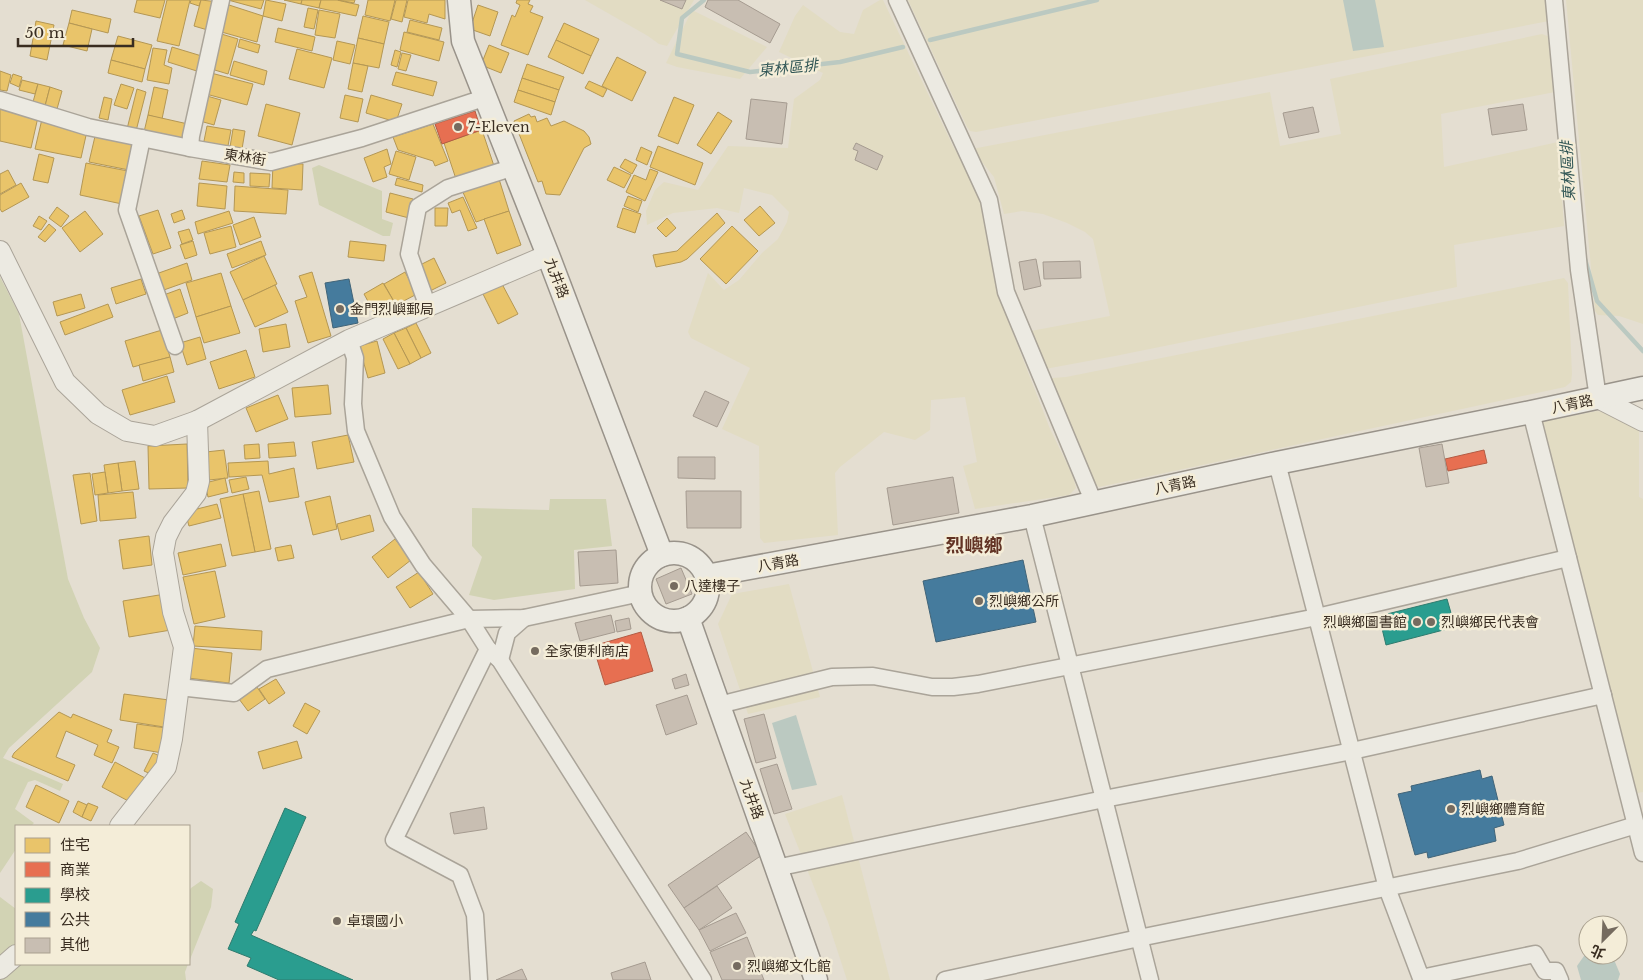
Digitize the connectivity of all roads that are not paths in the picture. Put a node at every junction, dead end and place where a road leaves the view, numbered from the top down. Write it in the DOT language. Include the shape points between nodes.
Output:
graph roads {
  1 [pos="221,0"];
  2 [pos="459,0"];
  3 [pos="897,0"];
  4 [pos="1554,0"];
  5 [pos="486,97"];
  6 [pos="0,100"];
  7 [pos="142,138"];
  8 [pos="190,148"];
  9 [pos="514,167"];
  10 [pos="0,251"];
  11 [pos="548,255"];
  12 [pos="428,307"];
  13 [pos="349,340"];
  14 [pos="175,346"];
  15 [pos="1643,388"];
  16 [pos="1598,398"];
  17 [pos="1532,412"];
  18 [pos="197,421"];
  19 [pos="1643,421"];
  20 [pos="1277,462"];
  21 [pos="1094,502"];
  22 [pos="1032,516"];
  23 [pos="662,555"];
  24 [pos="1568,558"];
  25 [pos="706,576"];
  26 [pos="641,593"];
  27 [pos="1316,617"];
  28 [pos="524,618"];
  29 [pos="688,618"];
  30 [pos="469,619"];
  31 [pos="488,649"];
  32 [pos="500,660"];
  33 [pos="1070,667"];
  34 [pos="179,687"];
  35 [pos="1603,695"];
  36 [pos="719,705"];
  37 [pos="1352,751"];
  38 [pos="1104,799"];
  39 [pos="121,825"];
  40 [pos="1636,825"];
  41 [pos="1643,853"];
  42 [pos="776,868"];
  43 [pos="1387,888"];
  44 [pos="1139,938"];
  45 [pos="15,956"];
  46 [pos="0,969"];
  47 [pos="994,975"];
  48 [pos="479,980"];
  49 [pos="703,980"];
  50 [pos="816,980"];
  51 [pos="945,980"];
  52 [pos="1150,980"];
  53 [pos="1560,980"];
  1 -- 8 [label="street"];
  2 -- 5 [label="main road, 九井路" via="463,41"];
  3 -- 21 [label="street" via="989,200 1006,292"];
  4 -- 16 [label="street" via="1579,270"];
  5 -- 8 [label="street, 東林街" via="362,138 271,162"];
  5 -- 9 [label="main road, 九井路"];
  6 -- 7 [label="street, 東林街" via="88,127"];
  7 -- 8 [label="street, 東林街"];
  7 -- 14 [label="street" via="126,210"];
  9 -- 11 [label="main road, 九井路"];
  9 -- 12 [label="street" via="448,188 418,207 409,254"];
  10 -- 18 [label="street" via="65,382 98,414 127,431 155,436"];
  11 -- 12 [label="street"];
  11 -- 23 [label="main road, 九井路"];
  12 -- 13 [label="street"];
  13 -- 18 [label="street"];
  13 -- 30 [label="street" via="355,358 353,404 356,431 392,517 423,565"];
  15 -- 16 [label="main road, 八青路"];
  16 -- 17 [label="main road, 八青路"];
  16 -- 19 [label="street"];
  17 -- 20 [label="main road, 八青路"];
  17 -- 24 [label="street"];
  18 -- 34 [label="street" via="199,481 196,493 173,523 163,553 173,612 184,647"];
  20 -- 21 [label="main road, 八青路"];
  20 -- 27 [label="street"];
  21 -- 22 [label="main road, 八青路"];
  22 -- 25 [label="main road, 八青路"];
  22 -- 33 [label="street"];
  23 -- 25 [label="main road" via="684,554 701,566"];
  23 -- 26 [label="main road" via="642,574"];
  24 -- 27 [label="street"];
  24 -- 35 [label="street"];
  25 -- 29 [label="main road" via="708,591 703,605"];
  26 -- 28 [label="street"];
  26 -- 29 [label="main road" via="644,602 658,616 673,620"];
  27 -- 33 [label="street"];
  27 -- 37 [label="street"];
  28 -- 30 [label="street"];
  28 -- 32 [label="street" via="506,633"];
  29 -- 36 [label="main road, 九井路"];
  30 -- 31 [label="street"];
  30 -- 34 [label="street" via="267,670 234,693"];
  31 -- 32 [label="street"];
  31 -- 48 [label="street" via="394,840 460,875 476,915"];
  32 -- 49 [label="street"];
  33 -- 36 [label="street" via="953,687 932,687 873,676 832,677"];
  33 -- 38 [label="street"];
  34 -- 39 [label="street" via="166,767"];
  35 -- 37 [label="street"];
  35 -- 40 [label="street"];
  36 -- 42 [label="main road, 九井路"];
  37 -- 38 [label="street"];
  37 -- 43 [label="street"];
  38 -- 42 [label="street"];
  38 -- 44 [label="street"];
  40 -- 41 [label="street"];
  40 -- 43 [label="street" via="1518,861"];
  42 -- 50 [label="main road, 九井路"];
  43 -- 44 [label="street"];
  43 -- 53 [label="street" via="1421,978 1535,954 1545,972 1556,971"];
  44 -- 47 [label="street"];
  44 -- 52 [label="street"];
  45 -- 46 [label="street"];
  47 -- 51 [label="street"];
}
